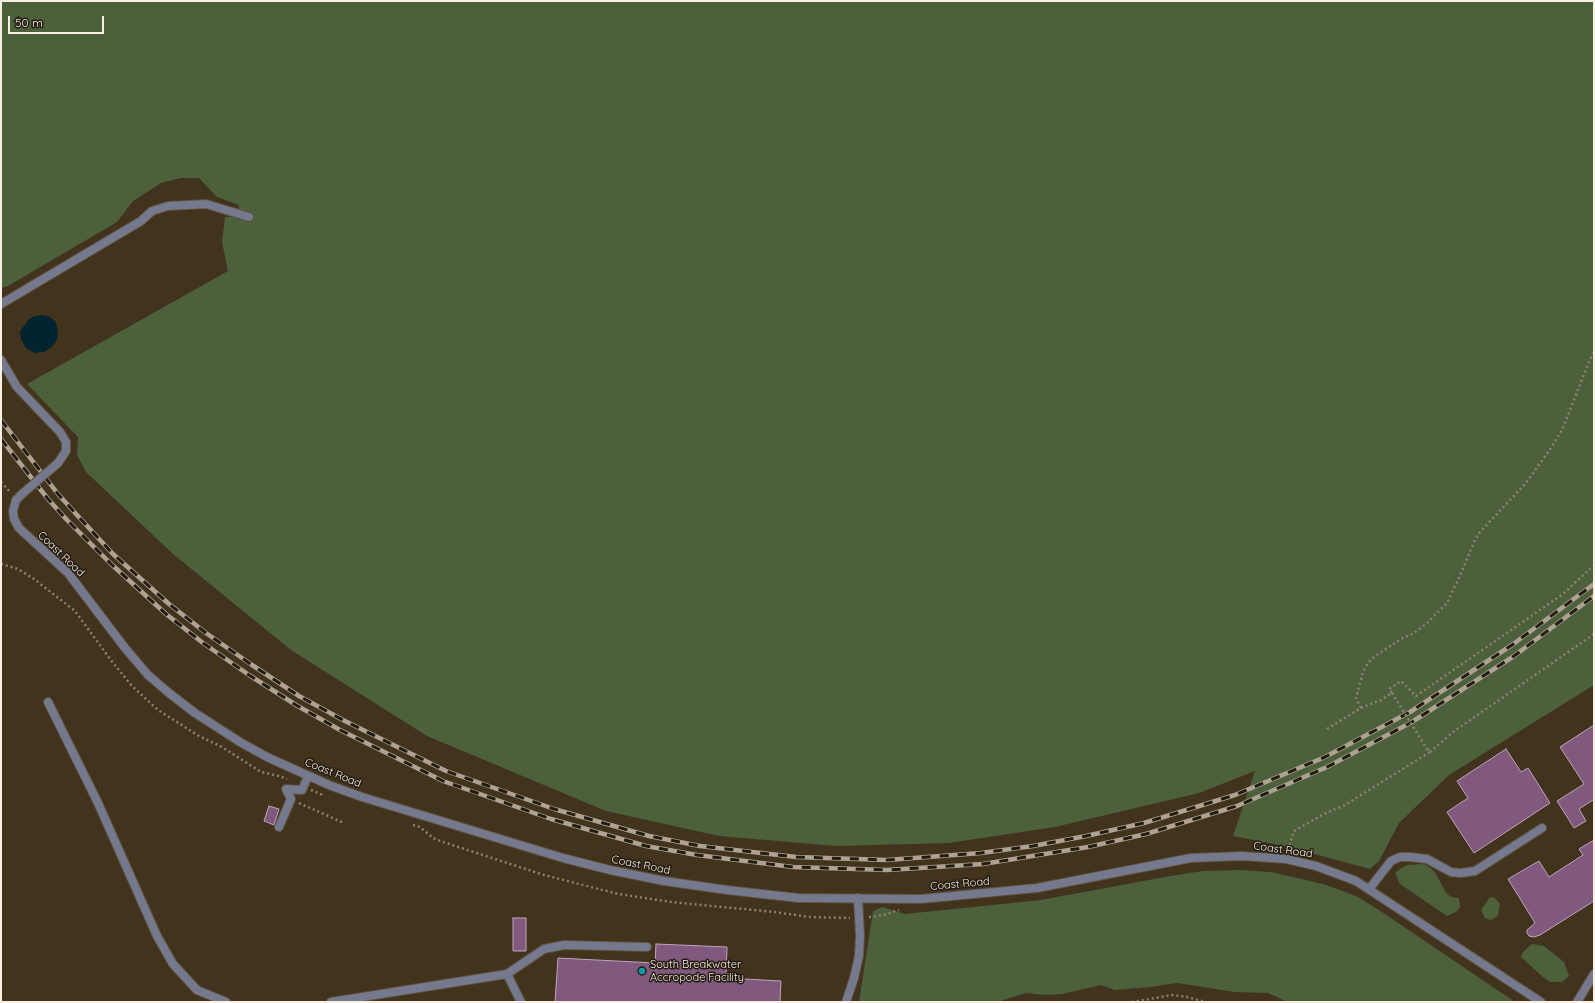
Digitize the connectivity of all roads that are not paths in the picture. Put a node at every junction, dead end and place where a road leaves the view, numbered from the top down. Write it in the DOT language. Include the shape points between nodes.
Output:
graph roads {
  1 [pos="249,216"];
  2 [pos="1,304"];
  3 [pos="1,360"];
  4 [pos="48,702"];
  5 [pos="308,776"];
  6 [pos="279,827"];
  7 [pos="1542,828"];
  8 [pos="1370,888"];
  9 [pos="858,898"];
  10 [pos="647,947"];
  11 [pos="507,974"];
  12 [pos="1594,974"];
  13 [pos="226,1002"];
  14 [pos="331,1002"];
  15 [pos="521,1002"];
  16 [pos="846,1002"];
  17 [pos="1541,1002"];
  18 [pos="1577,1002"];
  1 -- 2 [label="street" via="206,204 168,206 152,212"];
  3 -- 5 [label="street, Coast Road, bridge" via="17,387 60,432 66,442 66,451 58,463 16,500 13,511 19,528 68,574 148,675 195,713 234,738"];
  4 -- 13 [label="street" via="173,964 197,990"];
  5 -- 6 [label="street" via="302,790 286,789 291,799"];
  5 -- 9 [label="street, Coast Road" via="362,797 610,870 727,890 798,898"];
  7 -- 8 [label="street" via="1475,871 1451,872 1427,858 1400,857 1391,861"];
  8 -- 9 [label="street, Coast Road" via="1316,866 1286,859 1242,856 1191,858 1038,888 921,899"];
  8 -- 17 [label="street, Coast Road"];
  9 -- 16 [label="street" via="859,956"];
  10 -- 11 [label="street" via="564,945 544,949"];
  11 -- 14 [label="street"];
  11 -- 15 [label="street"];
  12 -- 18 [label="street"];
}
